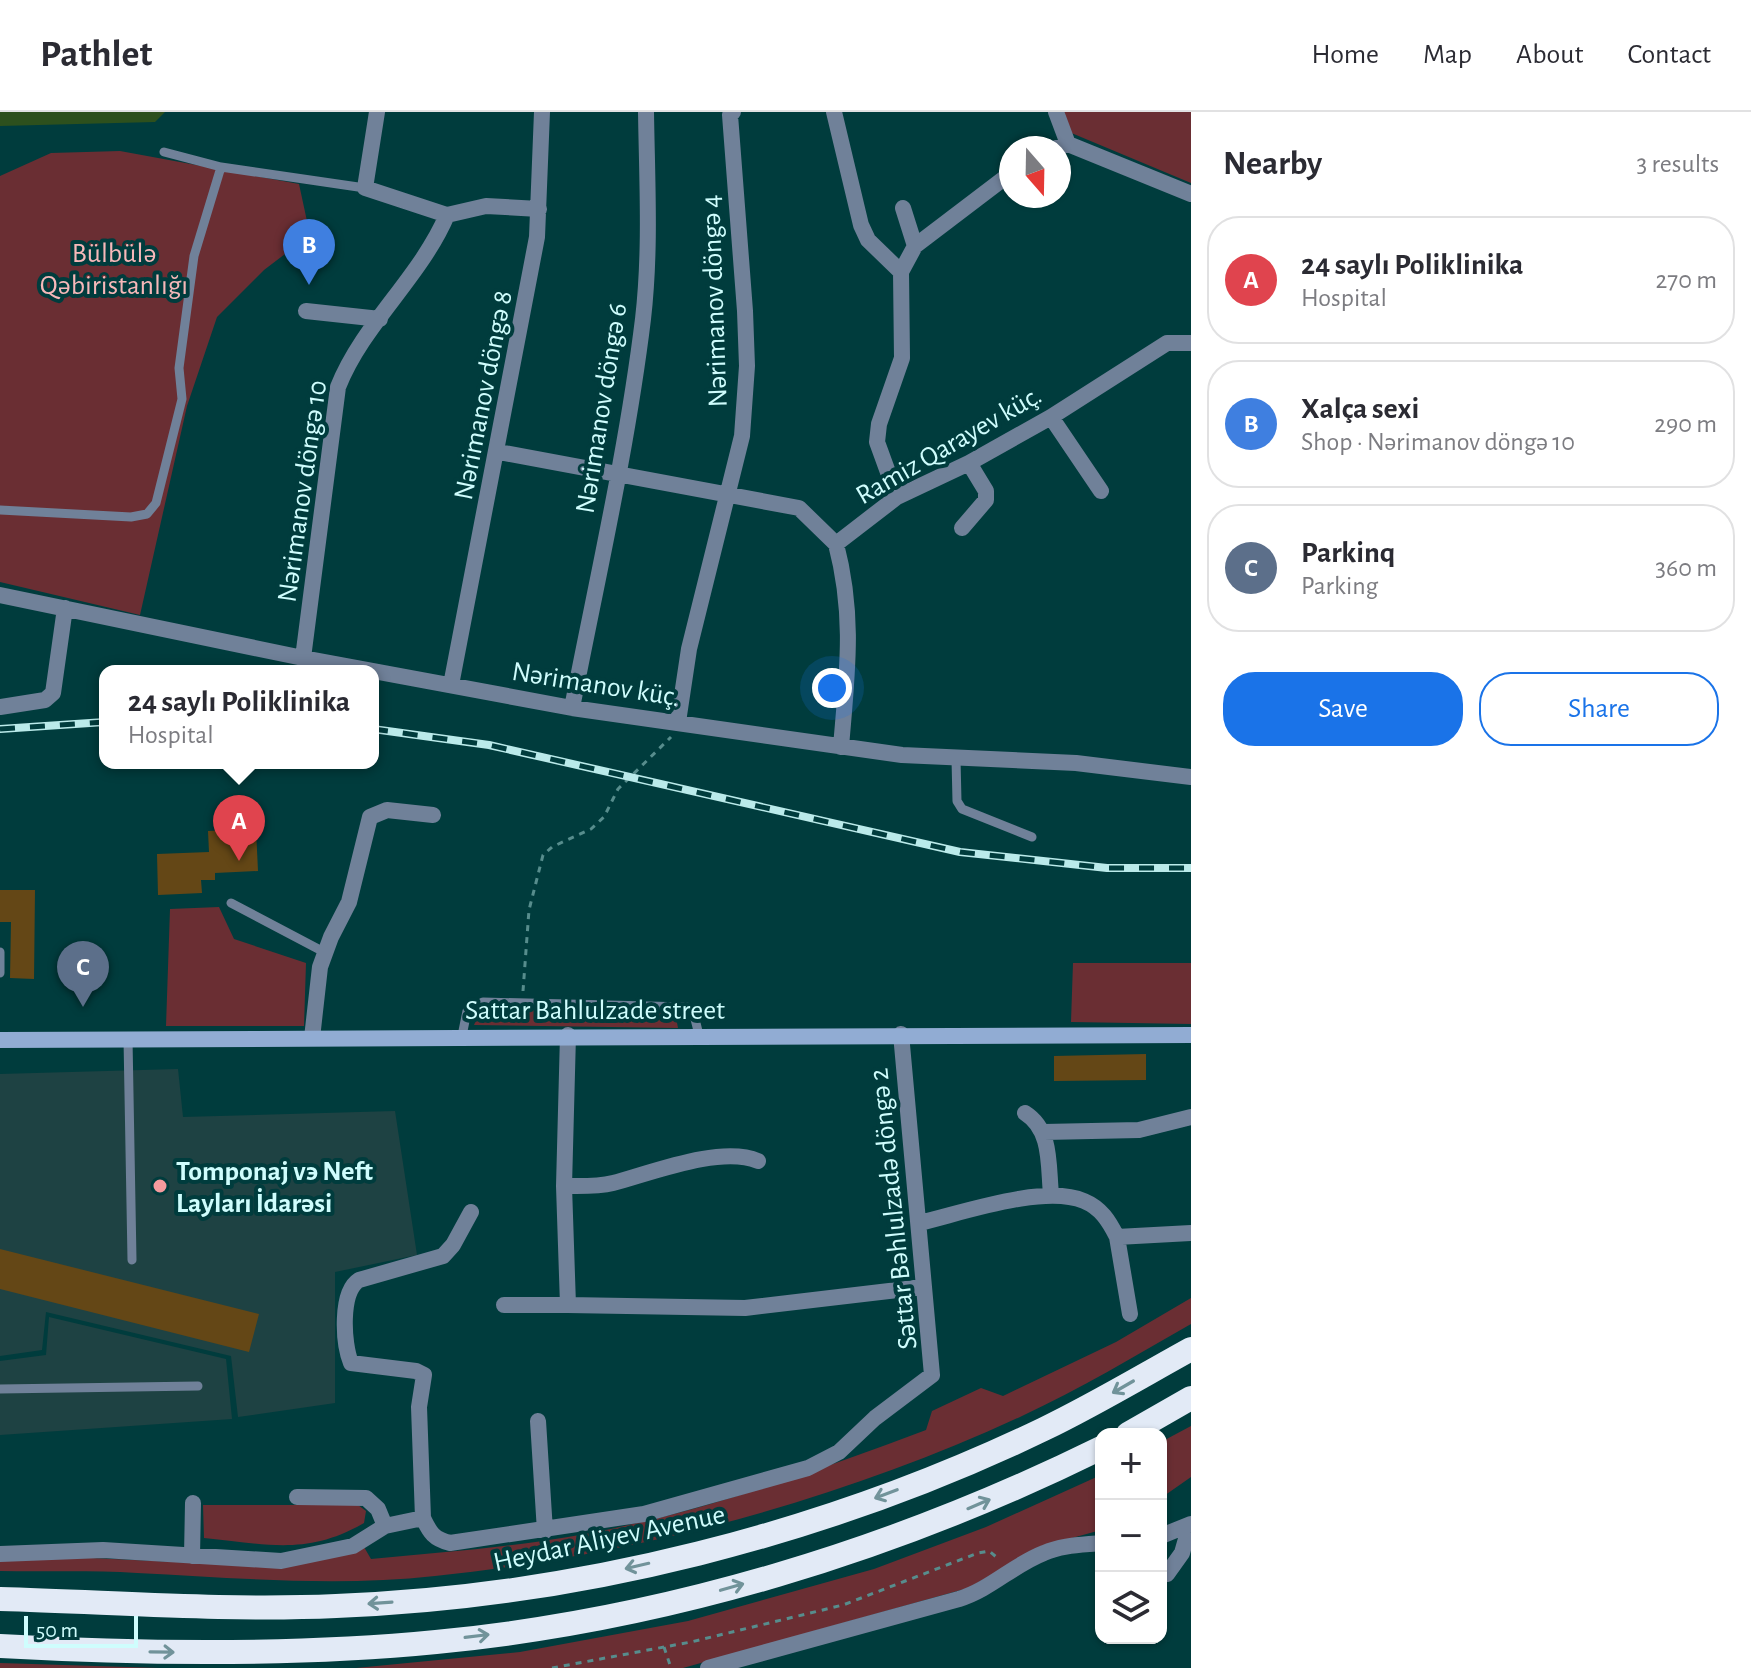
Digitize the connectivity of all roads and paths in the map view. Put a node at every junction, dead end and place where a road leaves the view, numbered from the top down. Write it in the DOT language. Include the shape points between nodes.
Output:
graph roads {
  1 [pos="377,112"];
  2 [pos="542,112"];
  3 [pos="646,112"];
  4 [pos="733,112"];
  5 [pos="834,112"];
  6 [pos="1056,112"];
  7 [pos="1060,136"];
  8 [pos="1071,149"];
  9 [pos="164,152"];
  10 [pos="221,167"];
  11 [pos="999,182"];
  12 [pos="365,188"];
  13 [pos="1191,194"];
  14 [pos="903,208"];
  15 [pos="539,209"];
  16 [pos="447,215"];
  17 [pos="915,246"];
  18 [pos="901,272"];
  19 [pos="306,311"];
  20 [pos="380,319"];
  21 [pos="1191,343"];
  22 [pos="1051,417"];
  23 [pos="499,452"];
  24 [pos="969,463"];
  25 [pos="618,475"];
  26 [pos="1101,491"];
  27 [pos="728,496"];
  28 [pos="897,497"];
  29 [pos="0,510"];
  30 [pos="962,528"];
  31 [pos="836,544"];
  32 [pos="0,595"];
  33 [pos="65,608"];
  34 [pos="303,658"];
  35 [pos="341,665"];
  36 [pos="379,672"];
  37 [pos="451,685"];
  38 [pos="0,707"];
  39 [pos="572,708"];
  40 [pos="678,722"];
  41 [pos="841,747"];
  42 [pos="956,759"];
  43 [pos="1191,777"];
  44 [pos="433,815"];
  45 [pos="1032,837"];
  46 [pos="231,903"];
  47 [pos="0,952"];
  48 [pos="324,952"];
  49 [pos="0,973"];
  50 [pos="522,1003"];
  51 [pos="901,1034"];
  52 [pos="568,1035"];
  53 [pos="699,1035"];
  54 [pos="1191,1035"];
  55 [pos="462,1036"];
  56 [pos="312,1038"];
  57 [pos="128,1039"];
  58 [pos="0,1040"];
  59 [pos="1025,1113"];
  60 [pos="1191,1117"];
  61 [pos="1044,1132"];
  62 [pos="758,1161"];
  63 [pos="564,1186"];
  64 [pos="1051,1194"];
  65 [pos="471,1212"];
  66 [pos="919,1223"];
  67 [pos="1191,1233"];
  68 [pos="1117,1237"];
  69 [pos="132,1260"];
  70 [pos="923,1287"];
  71 [pos="504,1305"];
  72 [pos="568,1305"];
  73 [pos="1130,1314"];
  74 [pos="1191,1349"];
  75 [pos="198,1386"];
  76 [pos="0,1389"];
  77 [pos="1191,1398"];
  78 [pos="538,1421"];
  79 [pos="1138,1428"];
  80 [pos="1095,1451"];
  81 [pos="297,1497"];
  82 [pos="193,1503"];
  83 [pos="423,1518"];
  84 [pos="1190,1525"];
  85 [pos="385,1526"];
  86 [pos="545,1531"];
  87 [pos="1167,1534"];
  88 [pos="1095,1544"];
  89 [pos="0,1554"];
  90 [pos="192,1556"];
  91 [pos="1167,1574"];
  92 [pos="1009,1575"];
  93 [pos="2,1599"];
  94 [pos="0,1646"];
  95 [pos="664,1647"];
  96 [pos="88,1659"];
  97 [pos="552,1668"];
  98 [pos="671,1668"];
  99 [pos="708,1668"];
  1 -- 12 [label="street"];
  2 -- 15 [label="street, Nərimanov döngə 8"];
  3 -- 25 [label="street, Nərimanov döngə 6" via="648,251 643,318"];
  4 -- 27 [label="street, Nərimanov döngə 4" via="747,366 742,436"];
  5 -- 18 [label="street" via="861,225 868,240"];
  6 -- 7 [label="street"];
  8 -- 13 [label="street"];
  9 -- 10 [label="lane"];
  10 -- 12 [label="lane"];
  10 -- 29 [label="lane" via="194,256 179,368 182,399 156,503 147,514 131,517"];
  11 -- 17 [label="street"];
  12 -- 16 [label="street"];
  14 -- 17 [label="street"];
  15 -- 16 [label="street" via="486,206"];
  15 -- 23 [label="street, Nərimanov döngə 8"];
  16 -- 20 [label="street, Nərimanov döngə 10"];
  17 -- 18 [label="street"];
  18 -- 28 [label="street" via="902,358 877,442"];
  19 -- 20 [label="street"];
  20 -- 34 [label="street, Nərimanov döngə 10" via="350,357 338,387"];
  21 -- 22 [label="street, Ramiz Qarayev küç." via="1167,343"];
  22 -- 24 [label="street, Ramiz Qarayev küç."];
  22 -- 26 [label="street"];
  23 -- 25 [label="street"];
  23 -- 37 [label="street, Nərimanov döngə 8"];
  24 -- 28 [label="street, Ramiz Qarayev küç."];
  24 -- 30 [label="street" via="986,500"];
  25 -- 27 [label="street"];
  25 -- 39 [label="street, Nərimanov döngə 6"];
  27 -- 31 [label="street" via="799,508"];
  27 -- 40 [label="street, Nərimanov döngə 4" via="689,649"];
  28 -- 31 [label="street, Ramiz Qarayev küç."];
  31 -- 41 [label="street" via="849,610"];
  32 -- 33 [label="street, Nərimanov küç."];
  33 -- 34 [label="street, Nərimanov küç."];
  33 -- 38 [label="street" via="53,693 45,700"];
  34 -- 35 [label="street, Nərimanov küç."];
  36 -- 37 [label="street, Nərimanov küç."];
  37 -- 39 [label="street, Nərimanov küç."];
  39 -- 40 [label="street, Nərimanov küç."];
  40 -- 41 [label="street, Nərimanov küç."];
  40 -- 50 [label="path" via="670,738 618,789 604,817 543,855 529,910"];
  41 -- 42 [label="street, Nərimanov küç."];
  42 -- 43 [label="street, Nərimanov küç." via="1076,763"];
  42 -- 45 [label="lane" via="957,801 962,809"];
  44 -- 48 [label="street" via="387,810 370,817 349,902"];
  46 -- 48 [label="lane"];
  47 -- 49 [label="lane"];
  48 -- 56 [label="street"];
  50 -- 53 [label="lane" via="688,1007"];
  50 -- 55 [label="lane" via="474,1004 463,1020"];
  51 -- 53 [label="main road, Sattar Bahlulzade street"];
  51 -- 54 [label="main road, Sattar Bahlulzade street"];
  51 -- 66 [label="street, Səttar Bəhlulzadə döngə 2"];
  52 -- 53 [label="main road, Sattar Bahlulzade street"];
  52 -- 55 [label="main road, Sattar Bahlulzade street"];
  52 -- 63 [label="street"];
  55 -- 56 [label="main road, Sattar Bahlulzade street"];
  56 -- 57 [label="main road, Sattar Bahlulzade street"];
  57 -- 58 [label="main road, Sattar Bahlulzade street"];
  57 -- 69 [label="lane"];
  59 -- 61 [label="street" via="1039,1121"];
  60 -- 61 [label="street" via="1139,1130"];
  61 -- 64 [label="street"];
  62 -- 63 [label="street" via="738,1155 597,1186"];
  63 -- 72 [label="street"];
  64 -- 66 [label="street"];
  64 -- 68 [label="street" via="1085,1201 1106,1216"];
  65 -- 83 [label="street" via="443,1256 359,1280 345,1297 351,1363 424,1375 419,1407"];
  66 -- 70 [label="street, Səttar Bəhlulzadə döngə 2"];
  67 -- 68 [label="street"];
  68 -- 73 [label="street"];
  70 -- 72 [label="street" via="745,1308"];
  70 -- 86 [label="street, Səttar Bəhlulzadə döngə 2" via="932,1375 828,1460 644,1514"];
  71 -- 72 [label="street"];
  74 -- 93 [label="highway, Heydar Aliyev Avenue, one-way" via="1043,1430 962,1465 788,1527 618,1570 534,1587 336,1606"];
  75 -- 76 [label="lane"];
  77 -- 79 [label="highway"];
  78 -- 86 [label="street"];
  96 -- 80 [label="highway, one-way" via="343,1649 541,1628 627,1612 885,1541"];
  81 -- 85 [label="street" via="366,1498"];
  82 -- 90 [label="street"];
  83 -- 85 [label="street"];
  83 -- 86 [label="street, Səttar Bəhlulzadə döngə 2" via="430,1534 450,1543"];
  84 -- 87 [label="street"];
  84 -- 91 [label="street" via="1182,1553"];
  85 -- 90 [label="street" via="353,1546 315,1556 281,1561"];
  88 -- 92 [label="street" via="1055,1549"];
  89 -- 90 [label="street" via="103,1550"];
  92 -- 95 [label="path" via="997,1555 978,1553 843,1605"];
  92 -- 99 [label="street" via="959,1599"];
  94 -- 96 [label="highway"];
  95 -- 97 [label="path"];
  95 -- 98 [label="path"];
}
